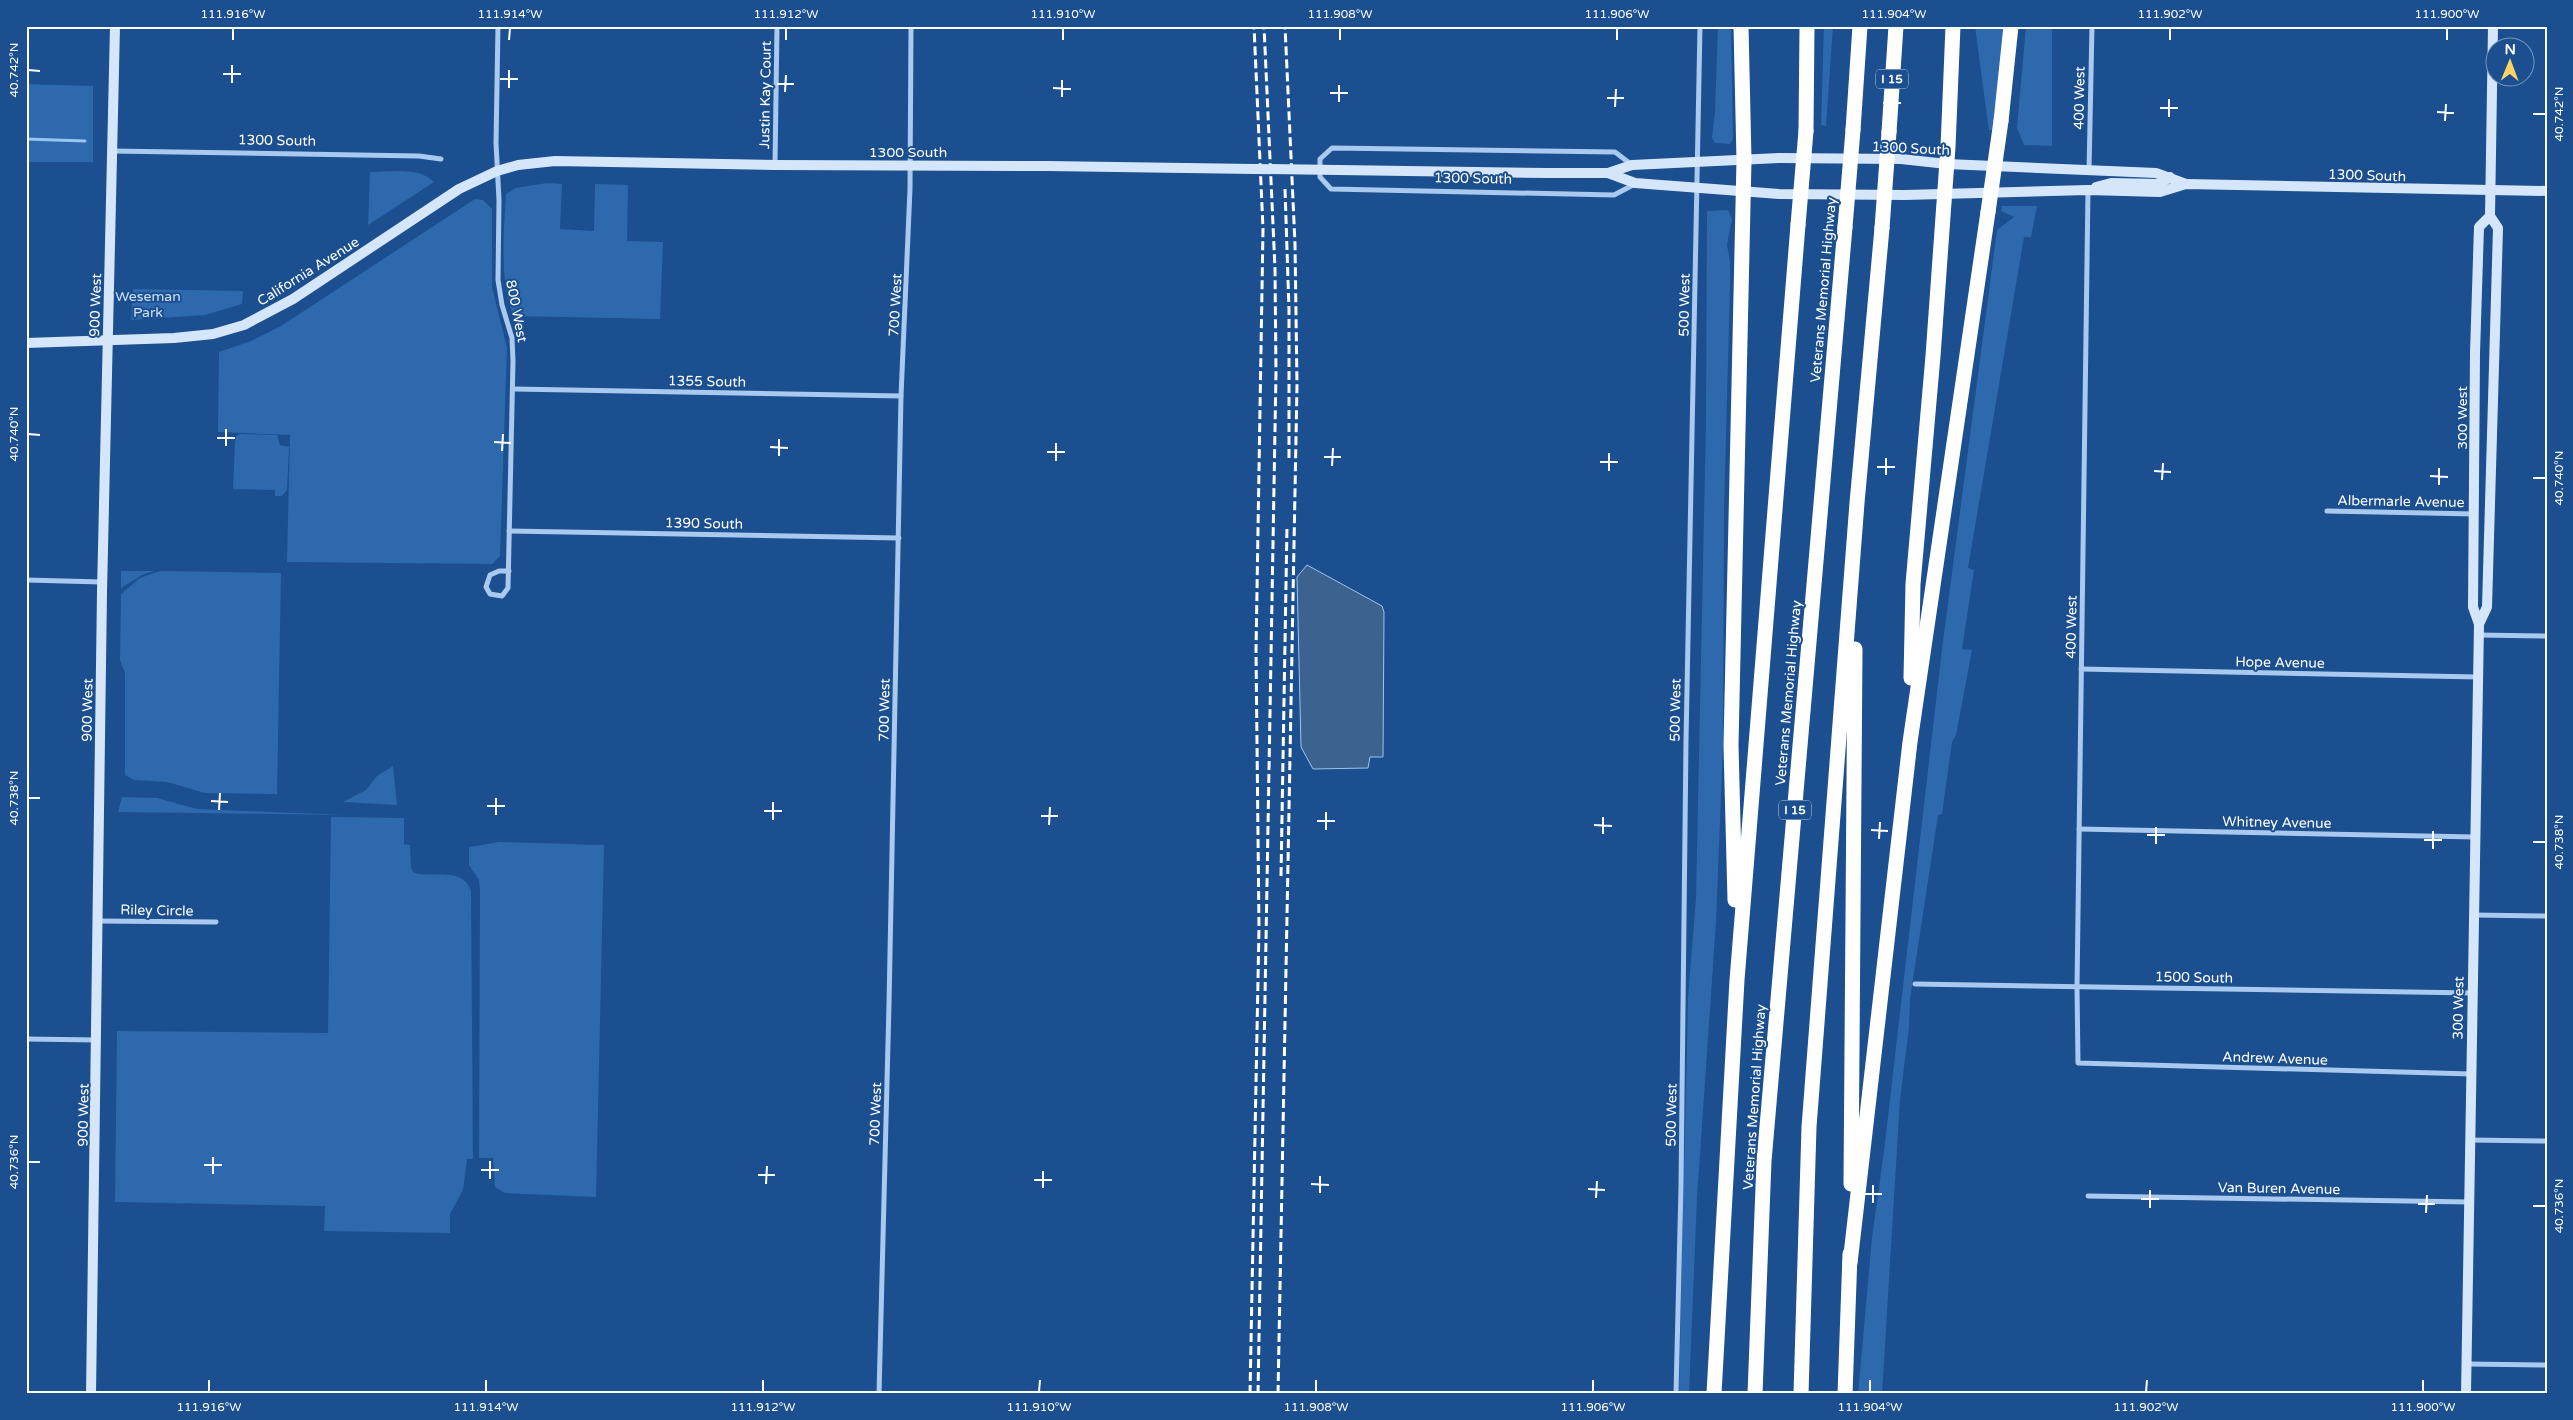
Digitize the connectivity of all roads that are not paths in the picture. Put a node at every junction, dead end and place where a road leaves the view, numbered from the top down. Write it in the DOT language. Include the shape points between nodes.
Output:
graph roads {
  1 [pos="115,26"];
  2 [pos="498,26"];
  3 [pos="777,26"];
  4 [pos="911,26"];
  5 [pos="1700,26"];
  6 [pos="1741,26"];
  7 [pos="1860,26"];
  8 [pos="1896,26"];
  9 [pos="1953,26"];
  10 [pos="2011,26"];
  11 [pos="2092,26"];
  12 [pos="2493,26"];
  13 [pos="1806,30"];
  14 [pos="112,151"];
  15 [pos="441,159"];
  16 [pos="1744,160"];
  17 [pos="1698,162"];
  18 [pos="1947,164"];
  19 [pos="774,165"];
  20 [pos="1632,165"];
  21 [pos="910,166"];
  22 [pos="497,171"];
  23 [pos="2089,171"];
  24 [pos="1608,173"];
  25 [pos="2170,177"];
  26 [pos="1636,183"];
  27 [pos="2186,184"];
  28 [pos="1697,189"];
  29 [pos="2088,190"];
  30 [pos="2490,191"];
  31 [pos="2547,191"];
  32 [pos="1743,192"];
  33 [pos="1945,194"];
  34 [pos="2490,216"];
  35 [pos="108,341"];
  36 [pos="26,343"];
  37 [pos="514,390"];
  38 [pos="901,396"];
  39 [pos="1857,503"];
  40 [pos="2327,511"];
  41 [pos="2475,514"];
  42 [pos="510,531"];
  43 [pos="899,538"];
  44 [pos="508,571"];
  45 [pos="26,580"];
  46 [pos="103,582"];
  47 [pos="2479,624"];
  48 [pos="2479,635"];
  49 [pos="2547,636"];
  50 [pos="2081,669"];
  51 [pos="2478,677"];
  52 [pos="1910,742"];
  53 [pos="2079,829"];
  54 [pos="2475,837"];
  55 [pos="2474,915"];
  56 [pos="2547,916"];
  57 [pos="98,921"];
  58 [pos="216,922"];
  59 [pos="1737,980"];
  60 [pos="1915,984"];
  61 [pos="2077,987"];
  62 [pos="2472,992"];
  63 [pos="26,1039"];
  64 [pos="97,1040"];
  65 [pos="2078,1063"];
  66 [pos="2471,1074"];
  67 [pos="2470,1140"];
  68 [pos="2547,1141"];
  69 [pos="2088,1196"];
  70 [pos="2469,1202"];
  71 [pos="1850,1263"];
  72 [pos="2466,1364"];
  73 [pos="2547,1365"];
  74 [pos="91,1394"];
  75 [pos="879,1394"];
  76 [pos="1676,1394"];
  77 [pos="1714,1394"];
  78 [pos="1755,1394"];
  79 [pos="1801,1394"];
  80 [pos="1845,1394"];
  81 [pos="2466,1394"];
  1 -- 14 [label="main road, 900 West"];
  2 -- 22 [label="street, 800 West"];
  3 -- 19 [label="street, Justin Kay Court"];
  4 -- 21 [label="street, 700 West"];
  5 -- 17 [label="street, 500 West"];
  6 -- 16 [label="highway"];
  7 -- 78 [label="highway, Veterans Memorial Highway / I 15, bridge" via="1764,1161"];
  8 -- 39 [label="highway, I 15, bridge" via="1882,228"];
  9 -- 18 [label="highway"];
  10 -- 52 [label="highway, bridge" via="2002,121"];
  11 -- 23 [label="street, 400 West"];
  12 -- 30 [label="main road, 300 West"];
  13 -- 59 [label="highway, bridge" via="1806,131"];
  14 -- 15 [label="street, 1300 South"];
  14 -- 35 [label="main road, 900 West"];
  16 -- 17 [label="main road, 1300 South"];
  16 -- 18 [label="main road, 1300 South" via="1901,159"];
  16 -- 32 [label="highway"];
  17 -- 20 [label="main road, 1300 South"];
  17 -- 28 [label="street, 500 West"];
  18 -- 23 [label="main road, 1300 South"];
  18 -- 33 [label="highway"];
  19 -- 21 [label="main road, 1300 South"];
  19 -- 22 [label="main road, 1300 South" via="555,161"];
  20 -- 24 [label="main road, 1300 South"];
  20 -- 26 [label="street, 1300 South" via="1615,152 1332,148 1320,159 1320,177 1331,189 1341,190 1614,195"];
  21 -- 24 [label="main road, 1300 South, bridge"];
  21 -- 38 [label="street, 700 West"];
  22 -- 35 [label="main road, California Avenue" via="446,197 293,299 244,325 199,336"];
  22 -- 37 [label="street, 800 West" via="498,280 512,338"];
  23 -- 25 [label="main road, 1300 South" via="2156,173"];
  24 -- 26 [label="main road, 1300 South"];
  25 -- 27 [label="main road, 1300 South"];
  25 -- 29 [label="main road" via="2160,184 2111,183"];
  26 -- 28 [label="main road, 1300 South"];
  27 -- 29 [label="main road, 1300 South" via="2160,192"];
  27 -- 30 [label="main road, 1300 South"];
  28 -- 32 [label="main road, 1300 South"];
  28 -- 76 [label="street, 500 West"];
  29 -- 33 [label="main road, 1300 South"];
  29 -- 50 [label="street, 400 West"];
  30 -- 31 [label="main road, 1300 South"];
  30 -- 34 [label="main road, 300 West"];
  32 -- 33 [label="main road, 1300 South"];
  32 -- 59 [label="highway" via="1731,745"];
  33 -- 52 [label="highway" via="1913,584"];
  34 -- 41 [label="main road, 300 West" via="2479,227"];
  34 -- 47 [label="main road, 300 West" via="2498,228 2487,607"];
  35 -- 36 [label="main road, California Avenue"];
  35 -- 46 [label="main road, 900 West"];
  37 -- 38 [label="street, 1355 South"];
  37 -- 42 [label="street, 800 West"];
  38 -- 43 [label="street, 700 West"];
  39 -- 71 [label="highway"];
  39 -- 79 [label="highway, I 15" via="1809,1126"];
  40 -- 41 [label="street, Albermarle Avenue"];
  41 -- 47 [label="main road, 300 West" via="2473,607"];
  42 -- 43 [label="street, 1390 South"];
  42 -- 44 [label="street, 800 West"];
  43 -- 75 [label="street, 700 West"];
  44 -- 44 [label="street, 800 West" via="506,593 490,594 486,583 490,575"];
  45 -- 46 [label="street"];
  46 -- 57 [label="main road, 900 West"];
  47 -- 48 [label="main road, 300 West"];
  48 -- 49 [label="street"];
  48 -- 51 [label="main road, 300 West"];
  50 -- 51 [label="street, Hope Avenue"];
  50 -- 53 [label="street, 400 West"];
  51 -- 54 [label="main road, 300 West"];
  52 -- 71 [label="highway"];
  53 -- 54 [label="street, Whitney Avenue"];
  53 -- 61 [label="street, 400 West"];
  54 -- 55 [label="main road, 300 West"];
  55 -- 56 [label="street"];
  55 -- 62 [label="main road, 300 West"];
  57 -- 58 [label="street, Riley Circle"];
  57 -- 64 [label="main road, 900 West"];
  59 -- 77 [label="highway"];
  60 -- 61 [label="street, 1500 South"];
  61 -- 62 [label="street, 1500 South"];
  61 -- 65 [label="street, 400 West"];
  62 -- 66 [label="main road, 300 West"];
  63 -- 64 [label="street"];
  64 -- 74 [label="main road, 900 West"];
  65 -- 66 [label="street, Andrew Avenue"];
  66 -- 67 [label="main road, 300 West"];
  67 -- 68 [label="street"];
  67 -- 70 [label="main road, 300 West"];
  69 -- 70 [label="street, Van Buren Avenue"];
  70 -- 72 [label="main road, 300 West"];
  71 -- 80 [label="highway"];
  72 -- 73 [label="street"];
  72 -- 81 [label="main road, 300 West"];
}
